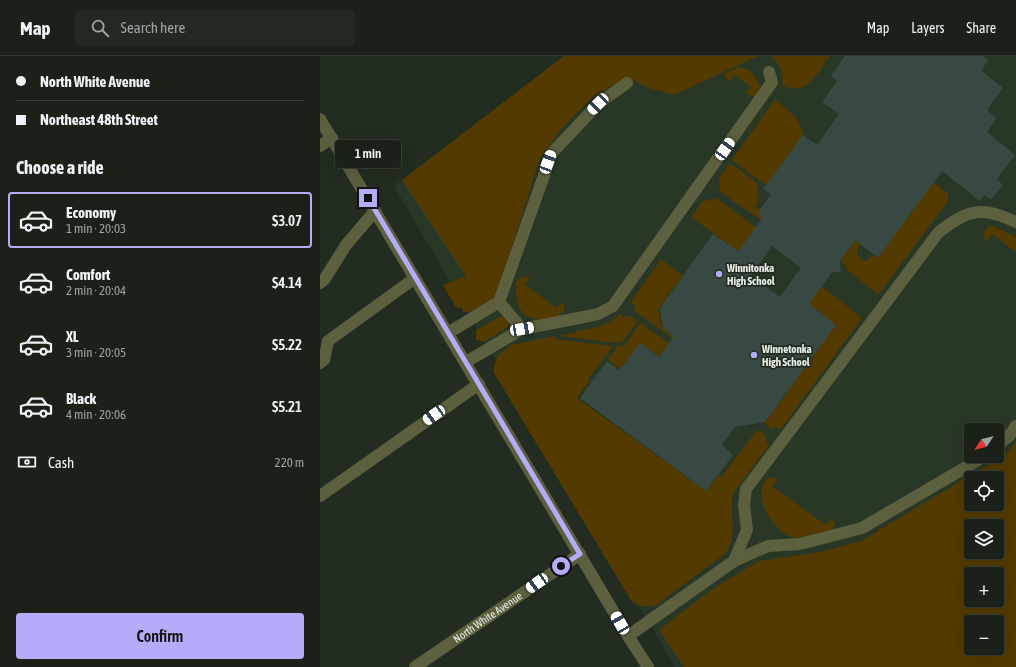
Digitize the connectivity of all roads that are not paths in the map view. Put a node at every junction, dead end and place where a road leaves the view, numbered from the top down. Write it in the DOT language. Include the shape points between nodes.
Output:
graph roads {
  1 [pos="769,72"];
  2 [pos="627,82"];
  3 [pos="320,119"];
  4 [pos="332,138"];
  5 [pos="320,146"];
  6 [pos="375,211"];
  7 [pos="1016,222"];
  8 [pos="416,278"];
  9 [pos="320,283"];
  10 [pos="499,302"];
  11 [pos="522,329"];
  12 [pos="448,334"];
  13 [pos="466,362"];
  14 [pos="320,363"];
  15 [pos="479,384"];
  16 [pos="1016,426"];
  17 [pos="1004,440"];
  18 [pos="973,463"];
  19 [pos="320,496"];
  20 [pos="580,554"];
  21 [pos="734,561"];
  22 [pos="628,636"];
  23 [pos="415,667"];
  24 [pos="648,667"];
  1 -- 11 [label="street" via="772,82 612,306 598,314"];
  2 -- 10 [label="street" via="598,104 552,153"];
  3 -- 4 [label="street"];
  4 -- 5 [label="street"];
  4 -- 6 [label="street"];
  6 -- 8 [label="street"];
  6 -- 9 [label="street" via="346,245"];
  7 -- 21 [label="street" via="998,213 970,212 953,220 938,233 746,489 744,505 747,530"];
  8 -- 12 [label="street"];
  8 -- 14 [label="street" via="328,341 324,360"];
  10 -- 11 [label="street"];
  10 -- 12 [label="street"];
  11 -- 13 [label="street"];
  12 -- 13 [label="street"];
  13 -- 15 [label="street"];
  15 -- 19 [label="street"];
  15 -- 20 [label="street"];
  16 -- 17 [label="street"];
  18 -- 21 [label="street" via="862,528 800,544 768,546"];
  20 -- 22 [label="street"];
  20 -- 23 [label="street, North White Avenue"];
  21 -- 22 [label="street"];
  22 -- 24 [label="street"];
}
